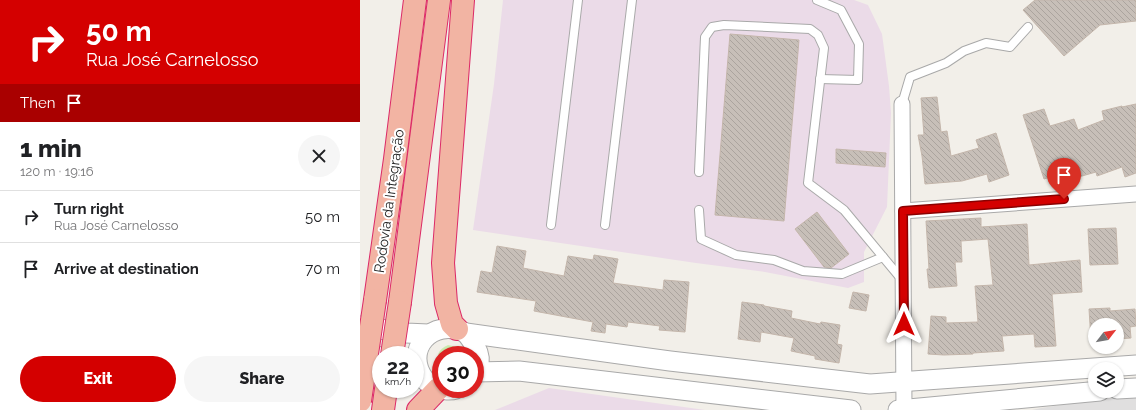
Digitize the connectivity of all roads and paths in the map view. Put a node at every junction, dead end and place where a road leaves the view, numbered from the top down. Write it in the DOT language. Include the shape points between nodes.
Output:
graph roads {
  1 [pos="414,0"];
  2 [pos="439,0"];
  3 [pos="463,0"];
  4 [pos="578,0"];
  5 [pos="632,0"];
  6 [pos="817,0"];
  7 [pos="1028,27"];
  8 [pos="820,79"];
  9 [pos="902,104"];
  10 [pos="699,172"];
  11 [pos="1136,194"];
  12 [pos="699,210"];
  13 [pos="903,211"];
  14 [pos="551,225"];
  15 [pos="605,225"];
  16 [pos="883,258"];
  17 [pos="903,282"];
  18 [pos="360,326"];
  19 [pos="462,331"];
  20 [pos="428,334"];
  21 [pos="393,346"];
  22 [pos="420,346"];
  23 [pos="476,346"];
  24 [pos="360,354"];
  25 [pos="372,356"];
  26 [pos="1136,365"];
  27 [pos="484,373"];
  28 [pos="904,382"];
  29 [pos="1136,388"];
  30 [pos="1124,389"];
  31 [pos="1088,392"];
  32 [pos="435,398"];
  33 [pos="360,401"];
  34 [pos="418,410"];
  35 [pos="851,410"];
  36 [pos="901,410"];
  1 -- 33 [label="highway, Rodovia da Integração, bridge" via="395,159"];
  2 -- 21 [label="highway, Rodovia da Integração, bridge"];
  3 -- 19 [label="highway" via="443,263 446,304 452,324"];
  4 -- 14 [label="lane"];
  5 -- 15 [label="lane"];
  6 -- 8 [label="lane" via="841,10 859,44 858,80"];
  7 -- 9 [label="lane" via="1010,47 986,43 910,77"];
  8 -- 10 [label="lane" via="824,48 818,35 810,29 724,24 712,27 705,37"];
  8 -- 16 [label="lane" via="808,183 844,210"];
  9 -- 13 [label="street"];
  11 -- 13 [label="street"];
  12 -- 16 [label="lane" via="701,239 736,255 774,260 803,271 842,274"];
  13 -- 17 [label="street"];
  16 -- 17 [label="lane"];
  17 -- 28 [label="street"];
  18 -- 20 [label="street"];
  19 -- 20 [label="street" via="440,328"];
  19 -- 23 [label="street"];
  19 -- 28 [label="street" via="670,361 870,384"];
  20 -- 22 [label="street"];
  24 -- 25 [label="street"];
  26 -- 28 [label="street"];
  27 -- 35 [label="street" via="518,371"];
  28 -- 36 [label="street"];
  29 -- 30 [label="street"];
  31 -- 36 [label="street"];
  32 -- 34 [label="highway"];
}
